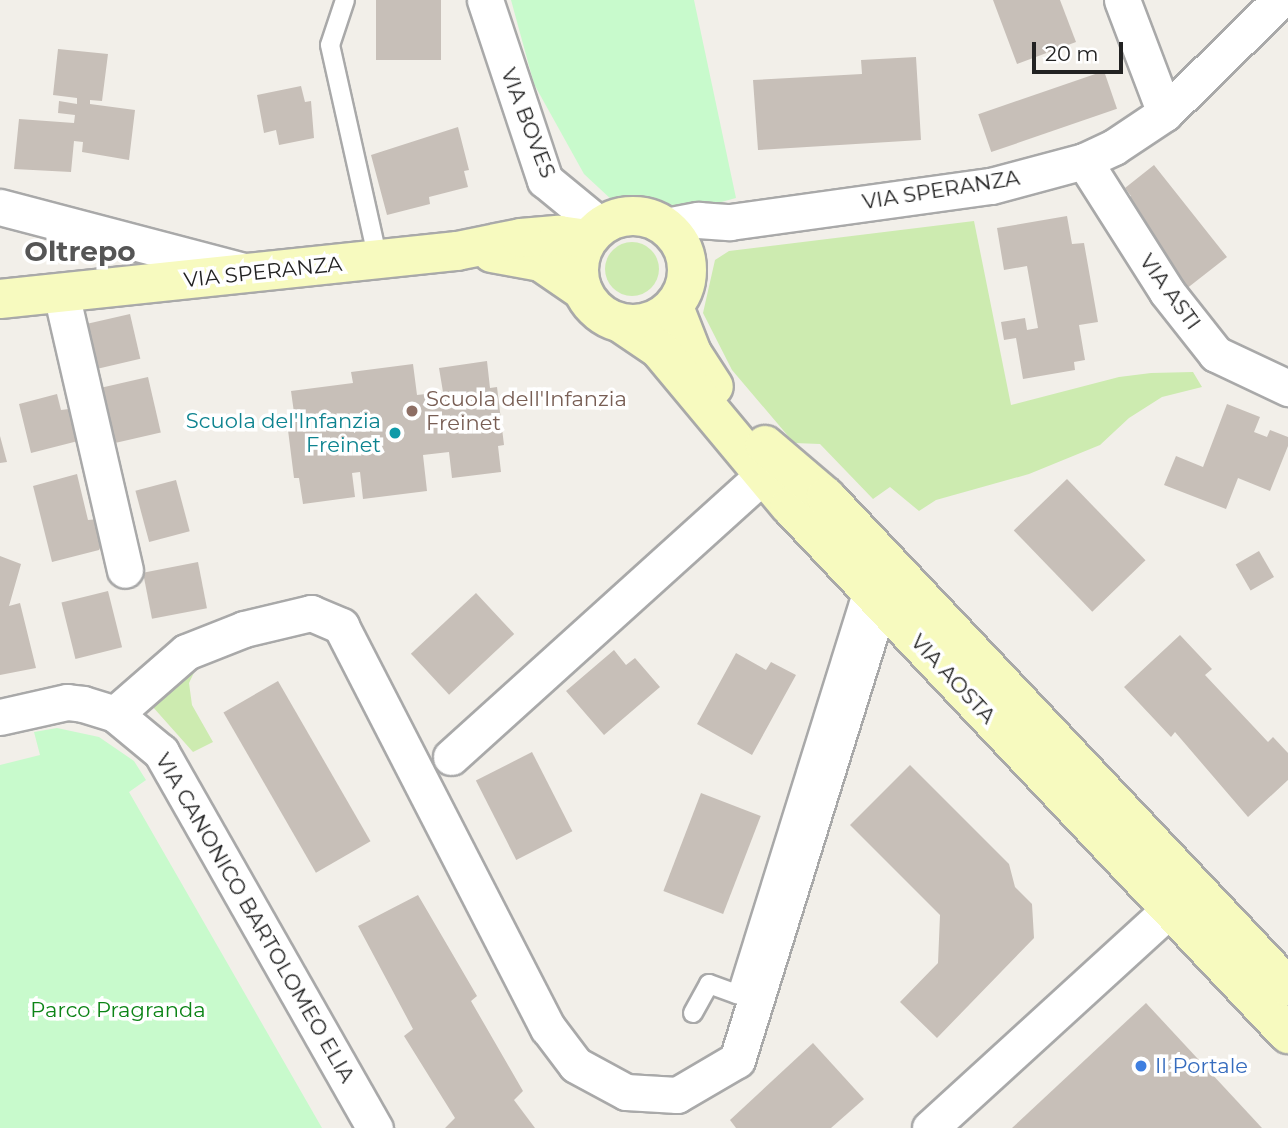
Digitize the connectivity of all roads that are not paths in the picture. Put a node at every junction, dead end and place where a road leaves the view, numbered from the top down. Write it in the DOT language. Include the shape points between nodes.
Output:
graph roads {
  1 [pos="345,0"];
  2 [pos="485,0"];
  3 [pos="1122,0"];
  4 [pos="1280,0"];
  5 [pos="1166,113"];
  6 [pos="1084,160"];
  7 [pos="0,207"];
  8 [pos="685,231"];
  9 [pos="594,233"];
  10 [pos="465,250"];
  11 [pos="378,260"];
  12 [pos="251,272"];
  13 [pos="583,291"];
  14 [pos="61,293"];
  15 [pos="0,299"];
  16 [pos="674,307"];
  17 [pos="622,324"];
  18 [pos="1288,388"];
  19 [pos="771,468"];
  20 [pos="125,570"];
  21 [pos="872,594"];
  22 [pos="115,714"];
  23 [pos="0,717"];
  24 [pos="451,757"];
  25 [pos="1170,909"];
  26 [pos="1287,981"];
  27 [pos="693,1013"];
  28 [pos="1288,1034"];
  29 [pos="375,1128"];
  30 [pos="930,1128"];
  1 -- 11 [label="lane" via="330,45"];
  2 -- 9 [label="street, VIA BOVES" via="545,180"];
  3 -- 5 [label="street"];
  4 -- 5 [label="street, VIA SPERANZA"];
  5 -- 6 [label="street, VIA SPERANZA" via="1114,148"];
  6 -- 8 [label="street, VIA SPERANZA" via="991,186"];
  6 -- 18 [label="street, VIA ASTI" via="1167,292 1216,354"];
  7 -- 12 [label="street"];
  8 -- 9 [label="street" via="634,215"];
  8 -- 16 [label="street" via="688,274"];
  9 -- 10 [label="street, VIA SPERANZA" via="521,237"];
  9 -- 13 [label="street" via="578,274"];
  10 -- 11 [label="street, VIA SPERANZA"];
  10 -- 13 [label="street, VIA SPERANZA" via="531,258"];
  11 -- 12 [label="street, VIA SPERANZA"];
  12 -- 14 [label="street, VIA SPERANZA"];
  13 -- 17 [label="street" via="592,306"];
  14 -- 15 [label="street, VIA SPERANZA"];
  14 -- 20 [label="street"];
  16 -- 17 [label="street" via="650,322"];
  16 -- 19 [label="street, VIA AOSTA" via="692,353"];
  17 -- 19 [label="street, VIA AOSTA" via="659,349"];
  19 -- 21 [label="street, VIA AOSTA"];
  19 -- 24 [label="street"];
  19 -- 26 [label="street, VIA AOSTA" via="826,497"];
  21 -- 22 [label="street" via="737,1060 677,1095 625,1092 576,1065 548,1028 341,626 311,613 244,629 186,652"];
  21 -- 25 [label="street, VIA AOSTA"];
  21 -- 27 [label="lane" via="737,993 709,984"];
  22 -- 23 [label="street, VIA CANONICO BARTOLOMEO ELIA" via="67,702"];
  22 -- 29 [label="street, VIA CANONICO BARTOLOMEO ELIA" via="149,739 169,763"];
  25 -- 28 [label="street, VIA AOSTA"];
  25 -- 30 [label="street"];
}
